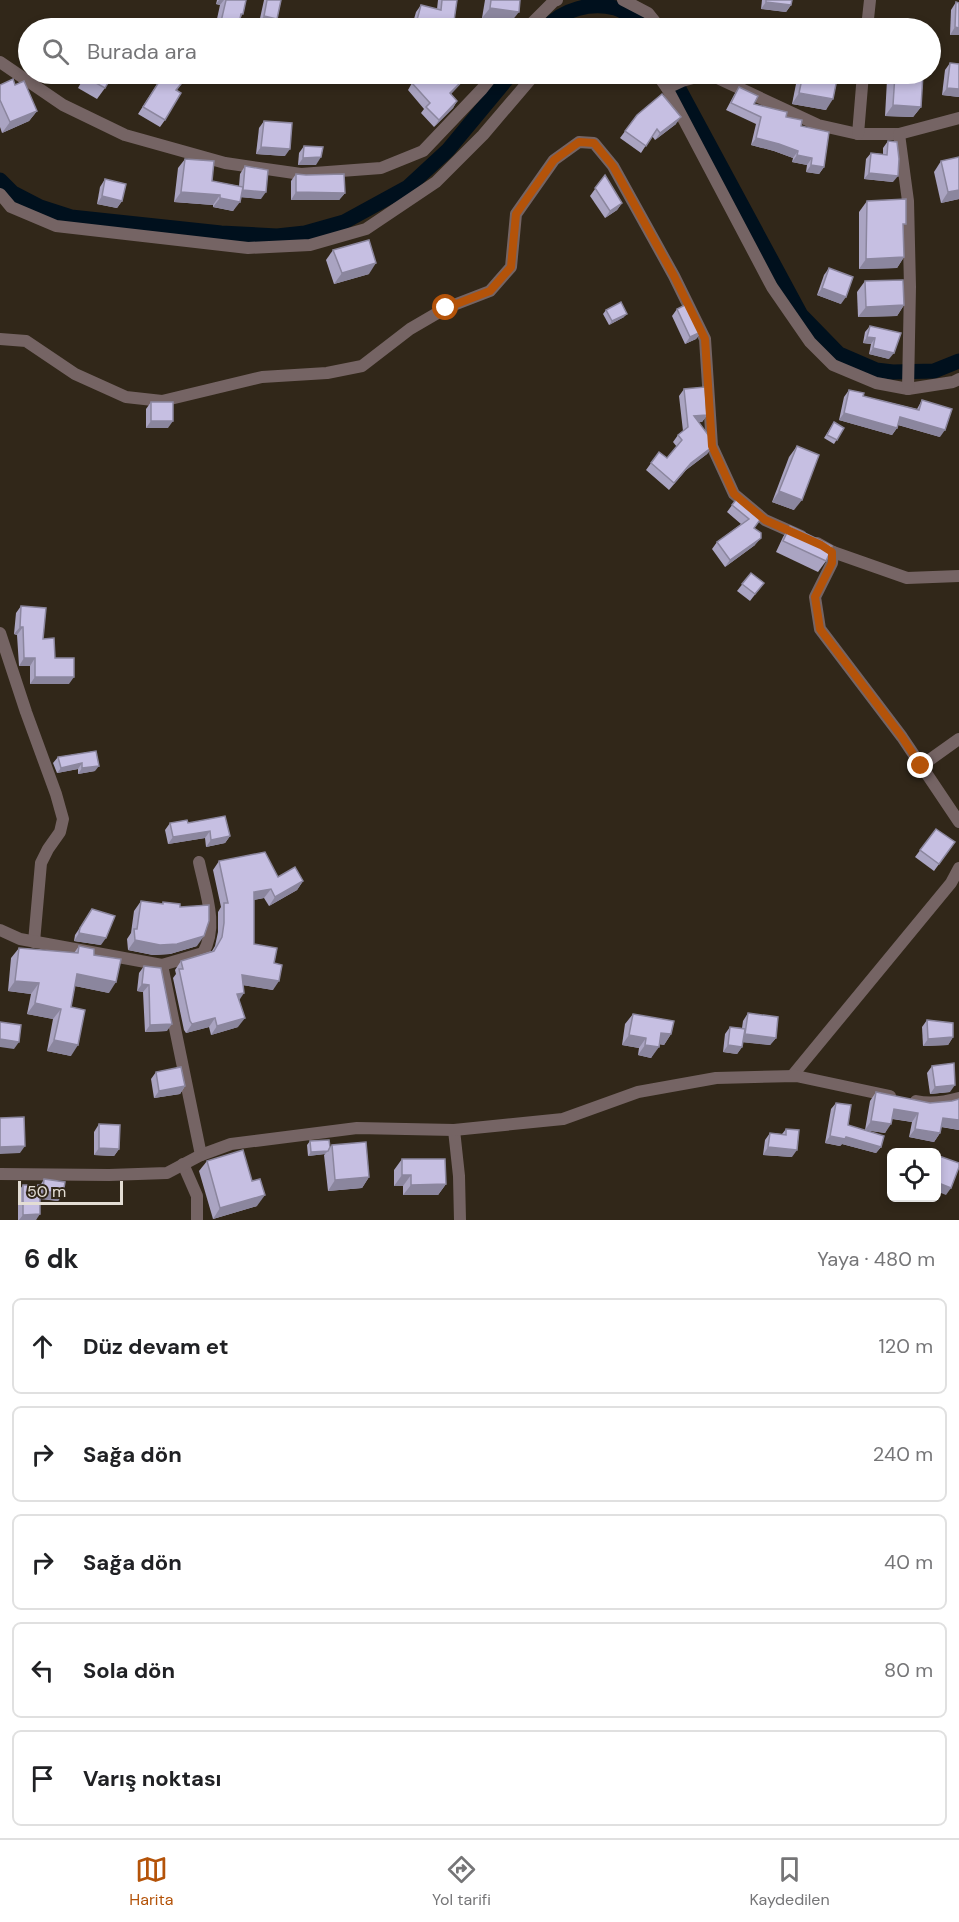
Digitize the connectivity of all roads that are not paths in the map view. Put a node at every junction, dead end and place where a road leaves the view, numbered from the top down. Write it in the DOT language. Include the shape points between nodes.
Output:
graph roads {
  1 [pos="557,0"];
  2 [pos="623,0"];
  3 [pos="870,0"];
  4 [pos="537,18"];
  5 [pos="652,18"];
  6 [pos="868,18"];
  7 [pos="0,62"];
  8 [pos="18,74"];
  9 [pos="32,84"];
  10 [pos="486,84"];
  11 [pos="526,84"];
  12 [pos="677,84"];
  13 [pos="730,84"];
  14 [pos="862,84"];
  15 [pos="674,85"];
  16 [pos="959,118"];
  17 [pos="858,134"];
  18 [pos="899,134"];
  19 [pos="0,194"];
  20 [pos="0,339"];
  21 [pos="908,379"];
  22 [pos="959,379"];
  23 [pos="832,552"];
  24 [pos="959,576"];
  25 [pos="0,633"];
  26 [pos="959,739"];
  27 [pos="921,766"];
  28 [pos="959,822"];
  29 [pos="199,862"];
  30 [pos="959,868"];
  31 [pos="0,930"];
  32 [pos="34,942"];
  33 [pos="162,965"];
  34 [pos="792,1077"];
  35 [pos="959,1098"];
  36 [pos="454,1130"];
  37 [pos="201,1155"];
  38 [pos="183,1164"];
  39 [pos="0,1174"];
  40 [pos="197,1220"];
  41 [pos="460,1220"];
  1 -- 4 [label="street"];
  2 -- 5 [label="street"];
  3 -- 6 [label="street"];
  7 -- 8 [label="street"];
  9 -- 10 [label="street" via="63,105 125,135 225,163 302,174 381,168 423,151"];
  11 -- 19 [label="street" via="436,182 366,228 310,245 248,248 56,226 11,207"];
  12 -- 15 [label="street"];
  13 -- 17 [label="street" via="818,125"];
  14 -- 17 [label="street"];
  15 -- 21 [label="street" via="772,287 810,342 833,365 876,383"];
  16 -- 18 [label="street"];
  17 -- 18 [label="street"];
  18 -- 21 [label="street" via="908,201"];
  20 -- 23 [label="street" via="26,341 75,374 126,397 162,401 262,377 327,373 362,366 446,308 490,291 511,267 516,214 554,160 579,142 594,143 613,166 705,339 712,446 734,494 765,520"];
  21 -- 22 [label="street"];
  23 -- 24 [label="street" via="908,578"];
  23 -- 27 [label="street" via="832,563 815,597 820,629"];
  25 -- 32 [label="street" via="63,819 60,832 41,863"];
  26 -- 27 [label="street"];
  27 -- 28 [label="street"];
  29 -- 33 [label="street" via="211,919 209,943 203,953"];
  30 -- 34 [label="street"];
  31 -- 32 [label="street"];
  32 -- 33 [label="street"];
  33 -- 37 [label="street"];
  34 -- 35 [label="street" via="924,1103"];
  34 -- 36 [label="street" via="716,1078 638,1092 563,1119"];
  36 -- 37 [label="street" via="357,1128 231,1144"];
  36 -- 41 [label="street"];
  37 -- 38 [label="street"];
  38 -- 39 [label="street" via="167,1173"];
  38 -- 40 [label="street" via="197,1196"];
}
